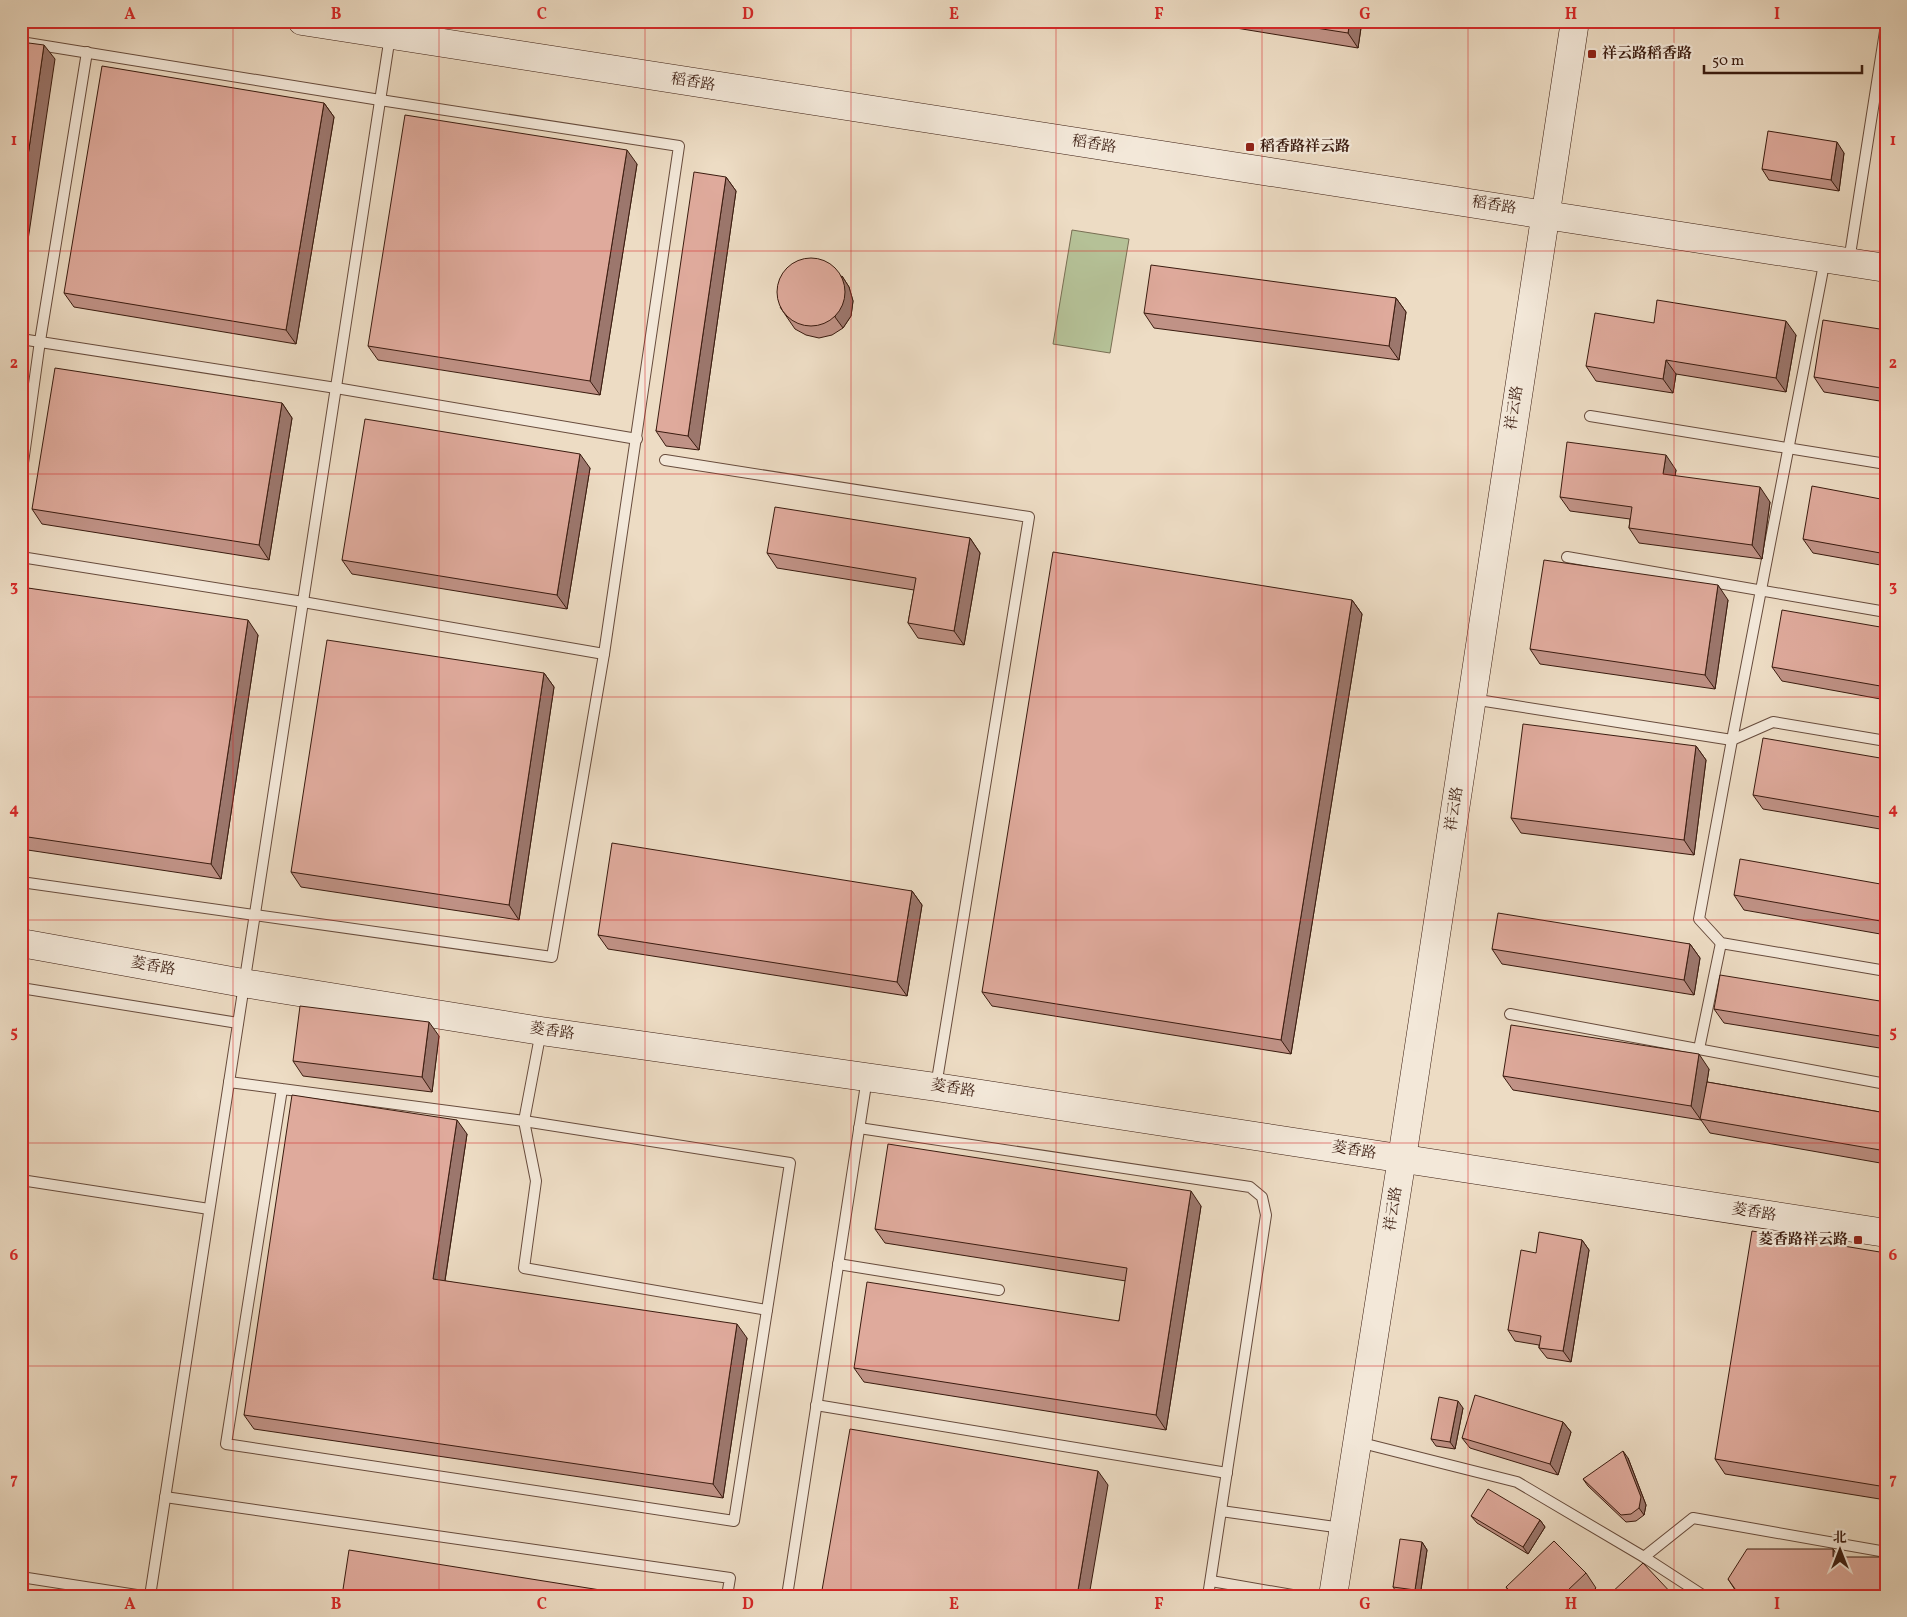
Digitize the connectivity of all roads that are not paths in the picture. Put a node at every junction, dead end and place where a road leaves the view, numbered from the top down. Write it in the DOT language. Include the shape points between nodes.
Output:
graph roads {
  1 [pos="302,21"];
  2 [pos="1574,21"];
  3 [pos="1886,25"];
  4 [pos="390,36"];
  5 [pos="21,42"];
  6 [pos="87,52"];
  7 [pos="380,100"];
  8 [pos="1544,214"];
  9 [pos="1837,260"];
  10 [pos="1886,268"];
  11 [pos="21,339"];
  12 [pos="40,342"];
  13 [pos="336,388"];
  14 [pos="1590,416"];
  15 [pos="637,439"];
  16 [pos="1789,448"];
  17 [pos="665,460"];
  18 [pos="1886,464"];
  19 [pos="21,477"];
  20 [pos="21,557"];
  21 [pos="1567,557"];
  22 [pos="1761,590"];
  23 [pos="303,602"];
  24 [pos="1886,612"];
  25 [pos="604,654"];
  26 [pos="1471,699"];
  27 [pos="1732,740"];
  28 [pos="1886,741"];
  29 [pos="21,882"];
  30 [pos="254,915"];
  31 [pos="21,943"];
  32 [pos="1721,943"];
  33 [pos="1886,971"];
  34 [pos="243,983"];
  35 [pos="21,988"];
  36 [pos="1510,1014"];
  37 [pos="238,1023"];
  38 [pos="541,1031"];
  39 [pos="1699,1049"];
  40 [pos="867,1077"];
  41 [pos="229,1082"];
  42 [pos="1886,1084"];
  43 [pos="936,1087"];
  44 [pos="282,1089"];
  45 [pos="524,1121"];
  46 [pos="859,1128"];
  47 [pos="1402,1158"];
  48 [pos="21,1180"];
  49 [pos="209,1209"];
  50 [pos="1886,1233"];
  51 [pos="838,1264"];
  52 [pos="999,1290"];
  53 [pos="767,1310"];
  54 [pos="816,1405"];
  55 [pos="1357,1442"];
  56 [pos="1227,1473"];
  57 [pos="165,1497"];
  58 [pos="1221,1511"];
  59 [pos="1343,1528"];
  60 [pos="1886,1552"];
  61 [pos="1644,1557"];
  62 [pos="21,1577"];
  63 [pos="1211,1581"];
  64 [pos="143,1596"];
  65 [pos="150,1596"];
  66 [pos="728,1596"];
  67 [pos="787,1596"];
  68 [pos="1208,1596"];
  69 [pos="1298,1596"];
  70 [pos="1333,1596"];
  71 [pos="1704,1596"];
  1 -- 4 [label="street, 稻香路"];
  2 -- 8 [label="street, 祥云路"];
  3 -- 9 [label="lane"];
  4 -- 7 [label="lane"];
  4 -- 8 [label="street, 稻香路"];
  5 -- 6 [label="lane"];
  6 -- 7 [label="lane"];
  6 -- 12 [label="lane"];
  7 -- 13 [label="lane"];
  7 -- 15 [label="lane" via="678,146"];
  8 -- 9 [label="street, 稻香路"];
  8 -- 26 [label="street, 祥云路"];
  9 -- 10 [label="street, 稻香路"];
  9 -- 16 [label="lane"];
  11 -- 12 [label="lane"];
  12 -- 13 [label="lane"];
  12 -- 19 [label="lane"];
  13 -- 15 [label="lane"];
  13 -- 23 [label="lane"];
  14 -- 16 [label="lane"];
  15 -- 25 [label="lane"];
  16 -- 18 [label="lane"];
  16 -- 22 [label="lane"];
  17 -- 43 [label="lane" via="1029,517"];
  20 -- 23 [label="lane"];
  21 -- 22 [label="lane"];
  22 -- 24 [label="lane"];
  22 -- 27 [label="lane"];
  23 -- 25 [label="lane"];
  23 -- 30 [label="lane"];
  25 -- 30 [label="lane" via="552,957"];
  26 -- 27 [label="lane"];
  26 -- 47 [label="street, 祥云路"];
  27 -- 28 [label="lane" via="1773,722"];
  27 -- 32 [label="lane" via="1699,919"];
  29 -- 30 [label="lane"];
  30 -- 34 [label="lane"];
  31 -- 34 [label="street, 菱香路"];
  32 -- 33 [label="lane"];
  32 -- 39 [label="lane"];
  34 -- 37 [label="lane"];
  34 -- 38 [label="street, 菱香路"];
  35 -- 37 [label="lane"];
  36 -- 39 [label="lane"];
  37 -- 41 [label="lane"];
  38 -- 40 [label="street, 菱香路"];
  38 -- 45 [label="lane"];
  39 -- 42 [label="lane"];
  40 -- 43 [label="street, 菱香路"];
  40 -- 46 [label="lane"];
  41 -- 44 [label="lane"];
  41 -- 49 [label="lane"];
  43 -- 47 [label="street, 菱香路"];
  44 -- 45 [label="lane"];
  44 -- 53 [label="lane" via="226,1444 734,1521"];
  45 -- 53 [label="lane" via="536,1181 524,1268"];
  45 -- 53 [label="lane" via="790,1162"];
  46 -- 51 [label="lane"];
  46 -- 56 [label="lane" via="1250,1187 1262,1197 1266,1215"];
  47 -- 50 [label="street, 菱香路"];
  47 -- 55 [label="street, 祥云路"];
  48 -- 49 [label="lane"];
  49 -- 57 [label="lane"];
  51 -- 52 [label="lane"];
  51 -- 54 [label="lane"];
  54 -- 56 [label="lane"];
  54 -- 67 [label="lane"];
  55 -- 59 [label="street, 祥云路"];
  55 -- 61 [label="lane" via="1517,1482"];
  56 -- 58 [label="lane"];
  57 -- 65 [label="lane"];
  57 -- 66 [label="lane" via="730,1578"];
  58 -- 59 [label="lane"];
  58 -- 63 [label="lane"];
  59 -- 70 [label="street, 祥云路"];
  60 -- 61 [label="lane" via="1693,1518"];
  61 -- 71 [label="lane"];
  62 -- 64 [label="lane"];
  63 -- 68 [label="lane"];
  63 -- 69 [label="lane"];
}
